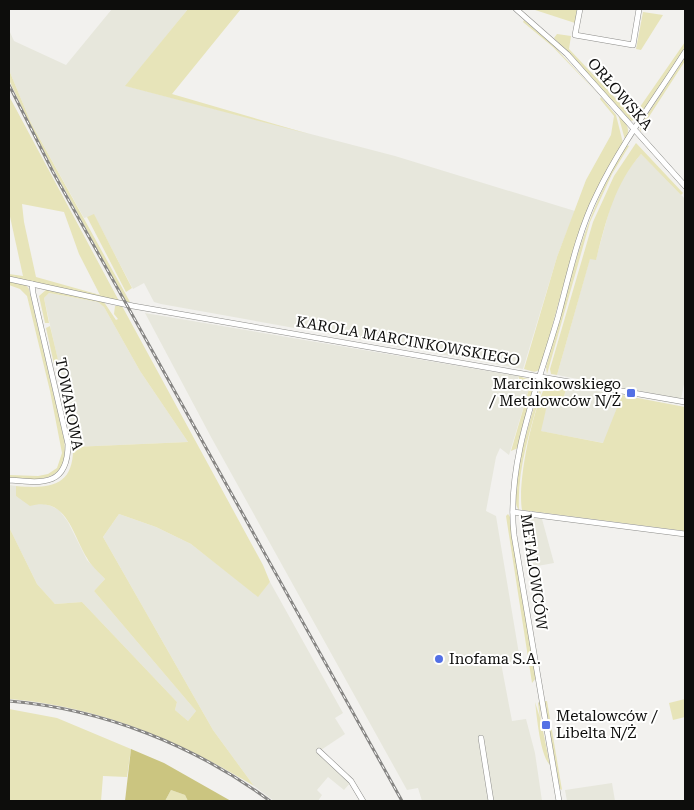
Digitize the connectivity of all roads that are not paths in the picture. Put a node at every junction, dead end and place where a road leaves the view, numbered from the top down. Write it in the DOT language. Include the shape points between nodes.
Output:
graph roads {
  1 [pos="516,9"];
  2 [pos="580,9"];
  3 [pos="639,9"];
  4 [pos="685,52"];
  5 [pos="634,130"];
  6 [pos="685,186"];
  7 [pos="9,279"];
  8 [pos="32,284"];
  9 [pos="540,377"];
  10 [pos="685,402"];
  11 [pos="9,480"];
  12 [pos="512,512"];
  13 [pos="685,534"];
  14 [pos="481,738"];
  15 [pos="319,751"];
  16 [pos="363,801"];
  17 [pos="491,801"];
  18 [pos="559,801"];
  1 -- 5 [label="street, ORŁOWSKA" via="567,54"];
  2 -- 3 [label="street" via="575,36 633,45"];
  4 -- 5 [label="street, METALOWCÓW"];
  5 -- 6 [label="street, ORŁOWSKA"];
  5 -- 9 [label="street, METALOWCÓW" via="607,173 586,221"];
  7 -- 8 [label="street, KAROLA MARCINKOWSKIEGO"];
  8 -- 9 [label="street, KAROLA MARCINKOWSKIEGO" via="126,304"];
  8 -- 11 [label="street, TOWAROWA" via="68,456 64,470 52,479 38,482"];
  9 -- 10 [label="street, KAROLA MARCINKOWSKIEGO"];
  9 -- 12 [label="street, METALOWCÓW" via="518,456"];
  12 -- 13 [label="street"];
  12 -- 18 [label="street, METALOWCÓW"];
  14 -- 17 [label="street"];
  15 -- 16 [label="street" via="351,781"];
}
